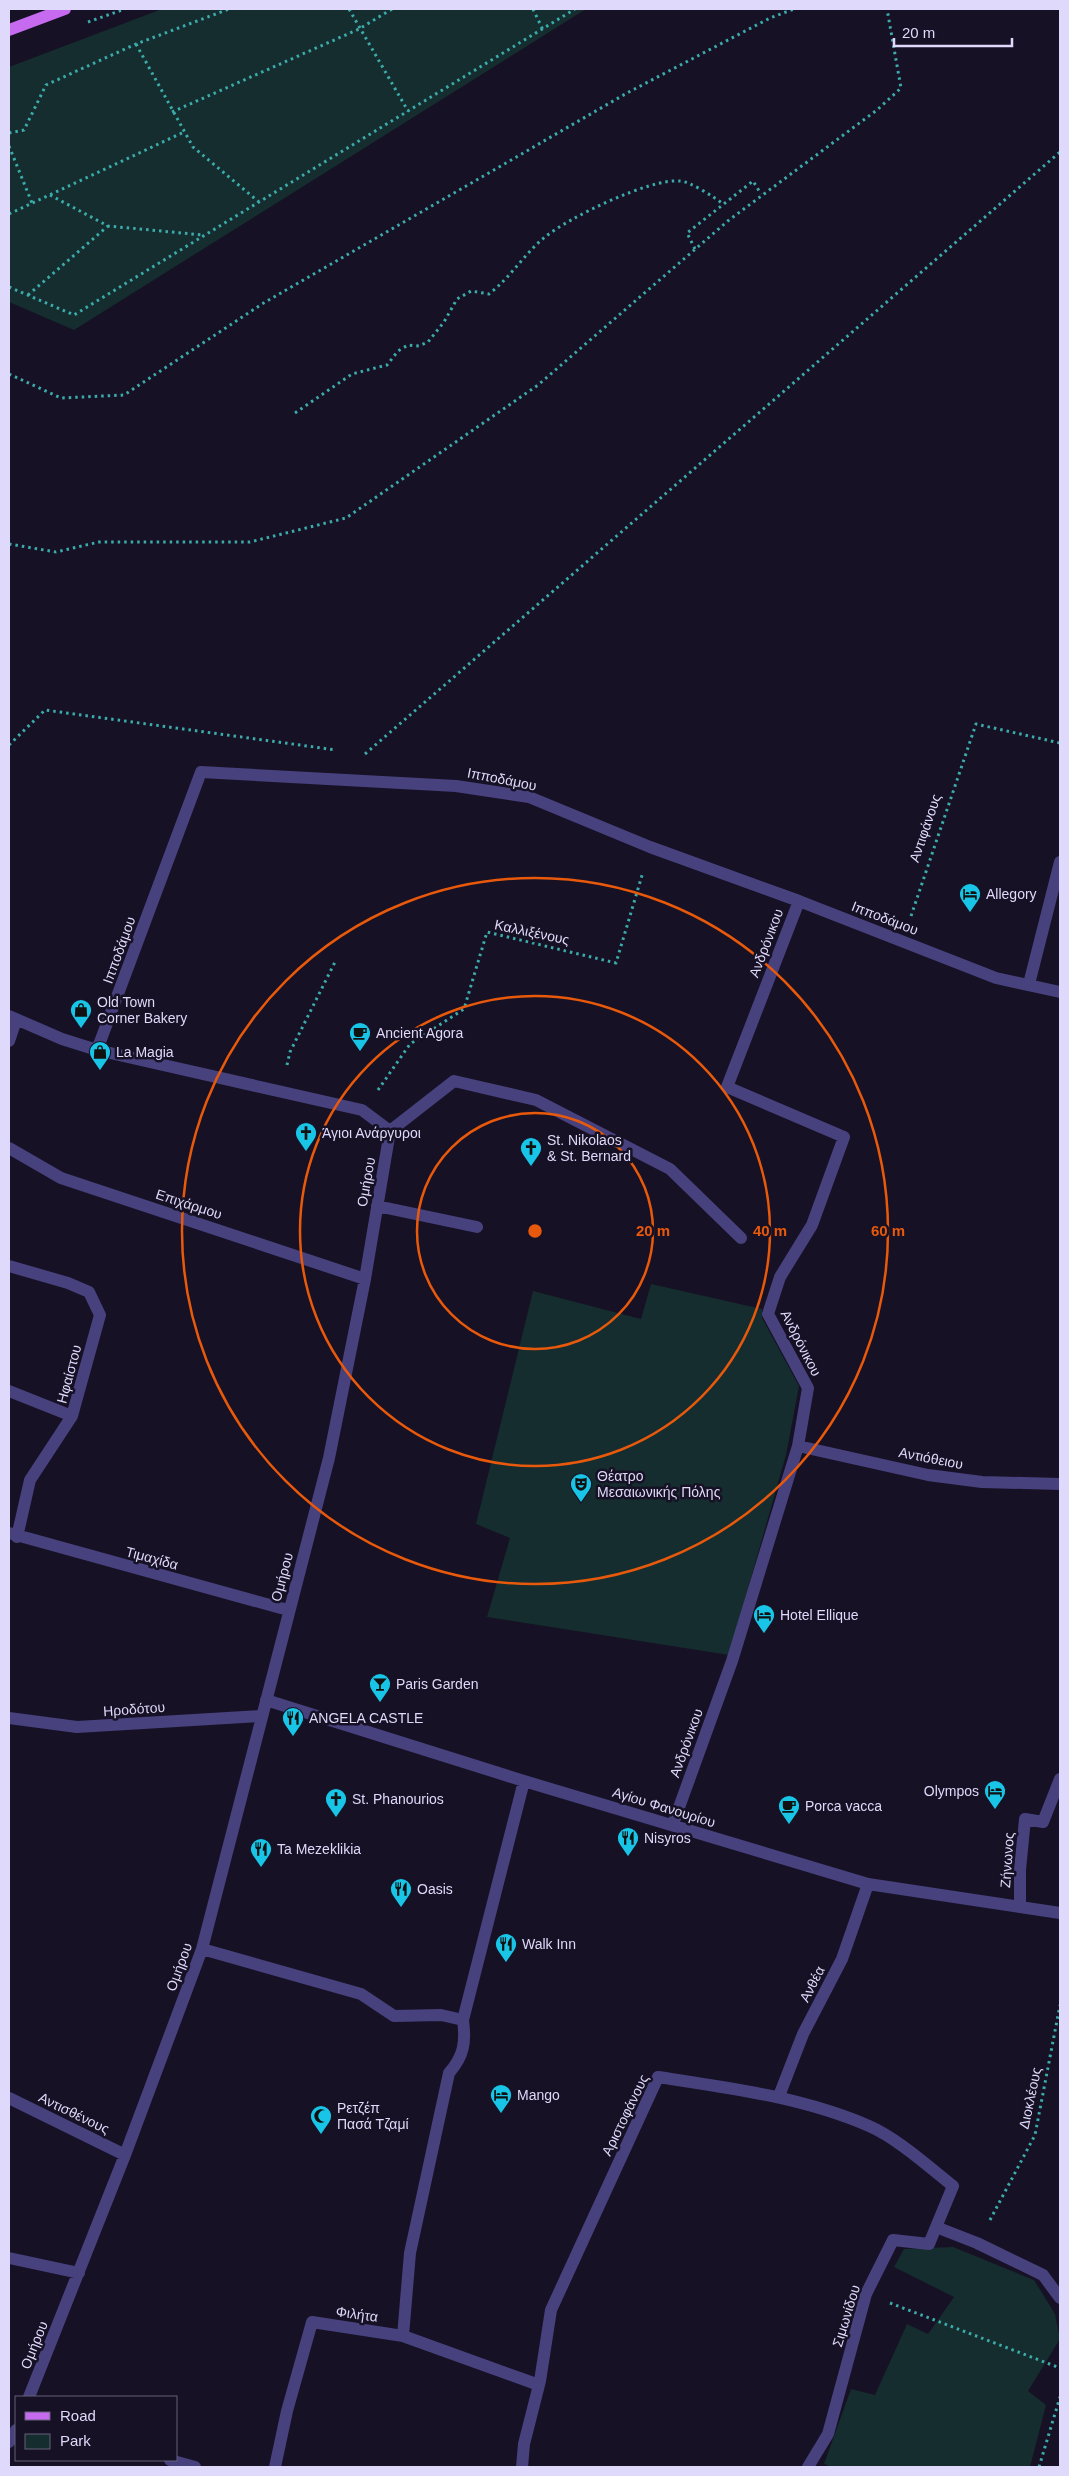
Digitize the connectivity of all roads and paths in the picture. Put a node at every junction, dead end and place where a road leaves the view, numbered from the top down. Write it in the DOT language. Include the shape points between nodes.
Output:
graph roads {
  1 [pos="65,9"];
  2 [pos="228,9"];
  3 [pos="349,9"];
  4 [pos="392,9"];
  5 [pos="533,9"];
  6 [pos="575,9"];
  7 [pos="794,9"];
  8 [pos="887,9"];
  9 [pos="358,29"];
  10 [pos="9,30"];
  11 [pos="543,30"];
  12 [pos="136,44"];
  13 [pos="172,112"];
  14 [pos="408,112"];
  15 [pos="184,132"];
  16 [pos="9,133"];
  17 [pos="9,146"];
  18 [pos="1060,152"];
  19 [pos="762,194"];
  20 [pos="49,195"];
  21 [pos="259,202"];
  22 [pos="32,203"];
  23 [pos="723,204"];
  24 [pos="9,214"];
  25 [pos="108,226"];
  26 [pos="204,236"];
  27 [pos="695,249"];
  28 [pos="9,287"];
  29 [pos="28,295"];
  30 [pos="9,374"];
  31 [pos="295,413"];
  32 [pos="9,544"];
  33 [pos="1060,743"];
  34 [pos="9,745"];
  35 [pos="345,751"];
  36 [pos="355,752"];
  37 [pos="650,847"];
  38 [pos="1060,862"];
  39 [pos="799,901"];
  40 [pos="903,941"];
  41 [pos="335,962"];
  42 [pos="1029,984"];
  43 [pos="1060,992"];
  44 [pos="13,1018"];
  45 [pos="9,1041"];
  46 [pos="97,1050"];
  47 [pos="279,1092"];
  48 [pos="362,1110"];
  49 [pos="390,1130"];
  50 [pos="9,1148"];
  51 [pos="377,1206"];
  52 [pos="477,1227"];
  53 [pos="741,1238"];
  54 [pos="9,1266"];
  55 [pos="365,1279"];
  56 [pos="9,1390"];
  57 [pos="72,1416"];
  58 [pos="798,1446"];
  59 [pos="1060,1484"];
  60 [pos="13,1535"];
  61 [pos="288,1610"];
  62 [pos="266,1700"];
  63 [pos="261,1716"];
  64 [pos="9,1718"];
  65 [pos="1060,1779"];
  66 [pos="524,1781"];
  67 [pos="673,1824"];
  68 [pos="868,1884"];
  69 [pos="1020,1907"];
  70 [pos="1060,1913"];
  71 [pos="202,1949"];
  72 [pos="1060,2004"];
  73 [pos="463,2020"];
  74 [pos="779,2096"];
  75 [pos="9,2098"];
  76 [pos="125,2155"];
  77 [pos="953,2186"];
  78 [pos="936,2227"];
  79 [pos="977,2243"];
  80 [pos="9,2258"];
  81 [pos="79,2273"];
  82 [pos="866,2294"];
  83 [pos="1060,2298"];
  84 [pos="402,2336"];
  85 [pos="1060,2368"];
  86 [pos="538,2385"];
  87 [pos="29,2396"];
  88 [pos="1060,2397"];
  89 [pos="173,2461"];
  90 [pos="194,2467"];
  91 [pos="275,2467"];
  92 [pos="522,2467"];
  93 [pos="808,2467"];
  94 [pos="1040,2467"];
  1 -- 10 [label="main road"];
  2 -- 12 [label="path"];
  3 -- 9 [label="path"];
  4 -- 9 [label="path"];
  5 -- 11 [label="path"];
  6 -- 11 [label="path"];
  7 -- 30 [label="path" via="770,18 618,98 262,304 124,395 62,398"];
  8 -- 19 [label="path" via="901,88 877,110"];
  9 -- 13 [label="path"];
  9 -- 14 [label="path"];
  11 -- 14 [label="path"];
  12 -- 13 [label="path"];
  12 -- 16 [label="path" via="46,85 24,130"];
  13 -- 15 [label="path"];
  14 -- 21 [label="path"];
  15 -- 20 [label="path"];
  15 -- 21 [label="path" via="193,148"];
  17 -- 22 [label="path"];
  18 -- 36 [label="path" via="365,754"];
  19 -- 23 [label="path" via="753,181"];
  19 -- 27 [label="path"];
  20 -- 22 [label="path"];
  20 -- 25 [label="path"];
  21 -- 26 [label="path"];
  22 -- 24 [label="path"];
  23 -- 27 [label="path" via="687,233"];
  23 -- 31 [label="path" via="682,181 659,183 586,213 547,235 489,294 471,291 457,299 428,342 419,346 408,345 398,351 388,365 352,374"];
  25 -- 26 [label="path"];
  25 -- 29 [label="path"];
  26 -- 29 [label="path" via="74,315"];
  27 -- 32 [label="path" via="538,385 346,518 250,542 98,542 56,552"];
  28 -- 29 [label="path"];
  33 -- 40 [label="path, Αντιφάνους" via="976,724"];
  34 -- 35 [label="path" via="45,710"];
  37 -- 39 [label="street, Ιπποδάμου"];
  37 -- 46 [label="street, Ιπποδάμου" via="529,797 456,786 201,772"];
  37 -- 48 [label="path, Καλλιξένους" via="616,963 487,932 464,1009 410,1044"];
  38 -- 42 [label="street"];
  39 -- 40 [label="street, Ιπποδάμου"];
  39 -- 58 [label="street, Ανδρόνικου" via="727,1086 844,1137 812,1225 780,1276 768,1314 808,1388"];
  40 -- 42 [label="street, Ιπποδάμου" via="996,978"];
  41 -- 47 [label="path" via="290,1052"];
  42 -- 43 [label="street, Ιπποδάμου"];
  44 -- 45 [label="street"];
  44 -- 46 [label="street"];
  46 -- 47 [label="street"];
  47 -- 48 [label="street"];
  48 -- 49 [label="street"];
  49 -- 51 [label="street, Ομήρου"];
  49 -- 53 [label="street" via="454,1082 536,1100 670,1169"];
  50 -- 55 [label="street, Επιχάρμου" via="61,1178"];
  51 -- 52 [label="street"];
  51 -- 55 [label="street, Ομήρου"];
  54 -- 57 [label="street, Ηφαίστου" via="89,1292 100,1315"];
  55 -- 61 [label="street, Ομήρου" via="329,1458"];
  56 -- 57 [label="street"];
  57 -- 60 [label="street, Ηφαίστου" via="30,1480"];
  58 -- 59 [label="street, Αντιόθειου" via="928,1475 982,1482"];
  58 -- 67 [label="street, Ανδρόνικου" via="732,1661"];
  60 -- 61 [label="street, Τιμαχίδα"];
  61 -- 62 [label="street, Ομήρου"];
  62 -- 63 [label="street, Ομήρου"];
  62 -- 66 [label="street, Αγίου Φανουρίου"];
  63 -- 64 [label="street, Ηροδότου" via="77,1727"];
  63 -- 71 [label="street, Ομήρου"];
  65 -- 69 [label="street, Ζήνωνος" via="1043,1822 1025,1819"];
  66 -- 67 [label="street, Αγίου Φανουρίου"];
  66 -- 73 [label="street"];
  67 -- 68 [label="street, Αγίου Φανουρίου"];
  68 -- 69 [label="street, Αγίου Φανουρίου"];
  68 -- 74 [label="street, Ανθέα" via="842,1959 803,2034"];
  69 -- 70 [label="street, Αγίου Φανουρίου"];
  71 -- 73 [label="street" via="361,1994 394,2016 441,2014"];
  71 -- 76 [label="street, Ομήρου"];
  72 -- 79 [label="path, Διοκλέους" via="1035,2135"];
  73 -- 84 [label="street" via="464,2049 449,2073 412,2245"];
  74 -- 77 [label="street, Αριστοφάνους" via="871,2126"];
  74 -- 86 [label="street, Αριστοφάνους" via="658,2077 551,2310"];
  75 -- 76 [label="street, Αντισθένους"];
  76 -- 81 [label="street, Ομήρου"];
  77 -- 78 [label="street, Σιμωνίδου"];
  78 -- 79 [label="street"];
  78 -- 82 [label="street, Σιμωνίδου" via="929,2244 893,2240"];
  79 -- 83 [label="street" via="1043,2275"];
  80 -- 81 [label="street"];
  81 -- 87 [label="street, Ομήρου"];
  82 -- 85 [label="path"];
  82 -- 93 [label="street, Σιμωνίδου" via="828,2434"];
  84 -- 86 [label="street, Φιλήτα"];
  84 -- 91 [label="street, Φιλήτα" via="312,2322"];
  86 -- 92 [label="street, Αριστοφάνους"];
  88 -- 94 [label="path"];
  89 -- 90 [label="street"];
}
